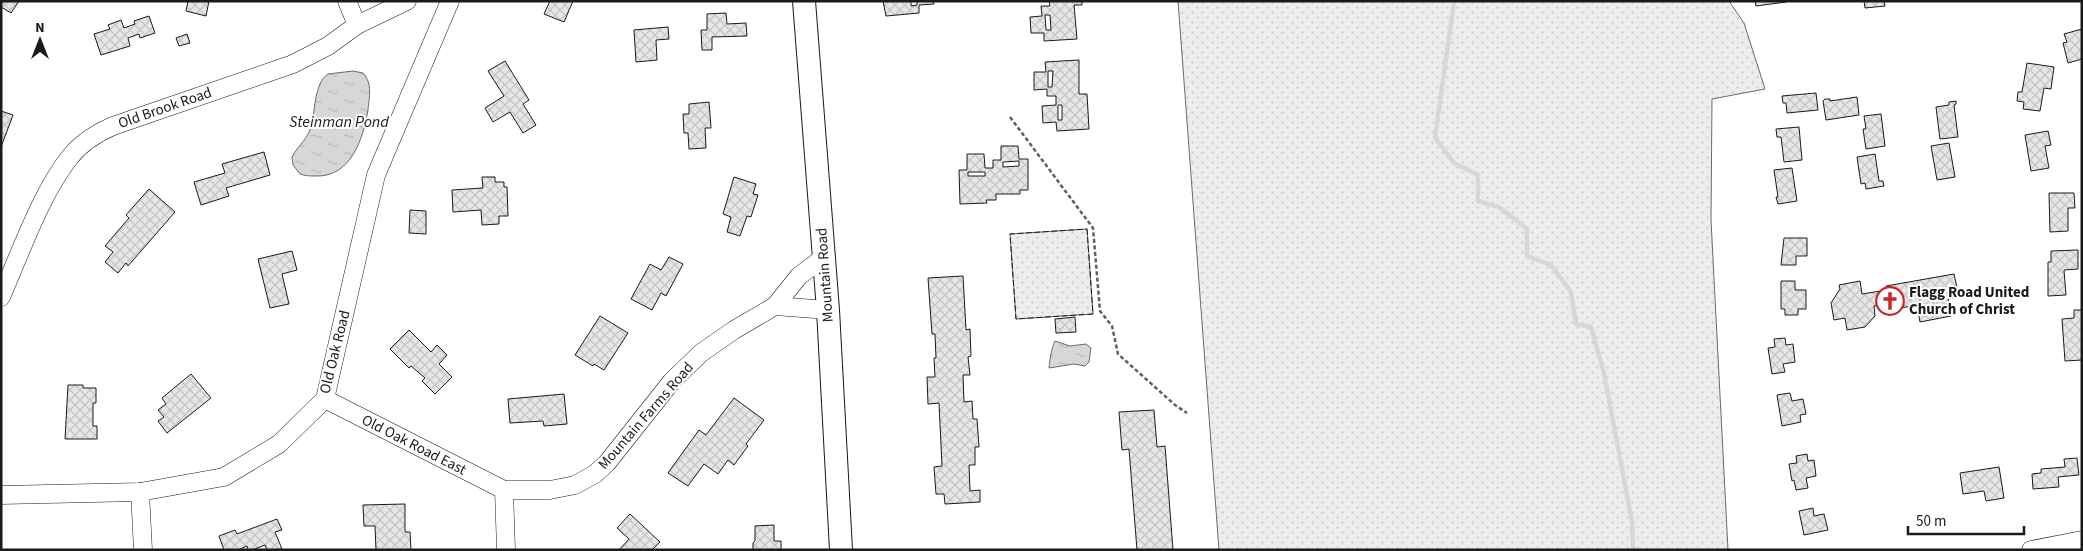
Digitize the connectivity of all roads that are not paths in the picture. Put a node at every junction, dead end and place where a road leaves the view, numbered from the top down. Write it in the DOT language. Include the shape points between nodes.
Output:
graph roads {
  1 [pos="347,1"];
  2 [pos="407,1"];
  3 [pos="450,1"];
  4 [pos="804,1"];
  5 [pos="357,25"];
  6 [pos="823,258"];
  7 [pos="1,297"];
  8 [pos="775,306"];
  9 [pos="828,310"];
  10 [pos="325,399"];
  11 [pos="504,490"];
  12 [pos="140,492"];
  13 [pos="1,495"];
  14 [pos="2082,540"];
  15 [pos="143,550"];
  16 [pos="506,550"];
  17 [pos="841,550"];
  18 [pos="2032,550"];
  1 -- 5 [label="street"];
  2 -- 5 [label="street, Old Brook Road"];
  3 -- 10 [label="street, Old Oak Road" via="376,175"];
  4 -- 6 [label="main road, Mountain Road"];
  5 -- 7 [label="street, Old Brook Road" via="328,46 293,64 113,126 82,144 47,192"];
  6 -- 8 [label="street, Mountain Farms Road" via="799,276"];
  6 -- 9 [label="main road, Mountain Road"];
  8 -- 9 [label="street"];
  8 -- 11 [label="street, Mountain Farms Road" via="701,353 672,381 595,474 575,485 550,490"];
  9 -- 17 [label="main road, Mountain Road"];
  10 -- 11 [label="street, Old Oak Road East"];
  10 -- 12 [label="street, Old Oak Road" via="279,444 224,478"];
  11 -- 16 [label="street"];
  12 -- 13 [label="street, Old Oak Road"];
  12 -- 15 [label="street"];
  14 -- 18 [label="street"];
}
